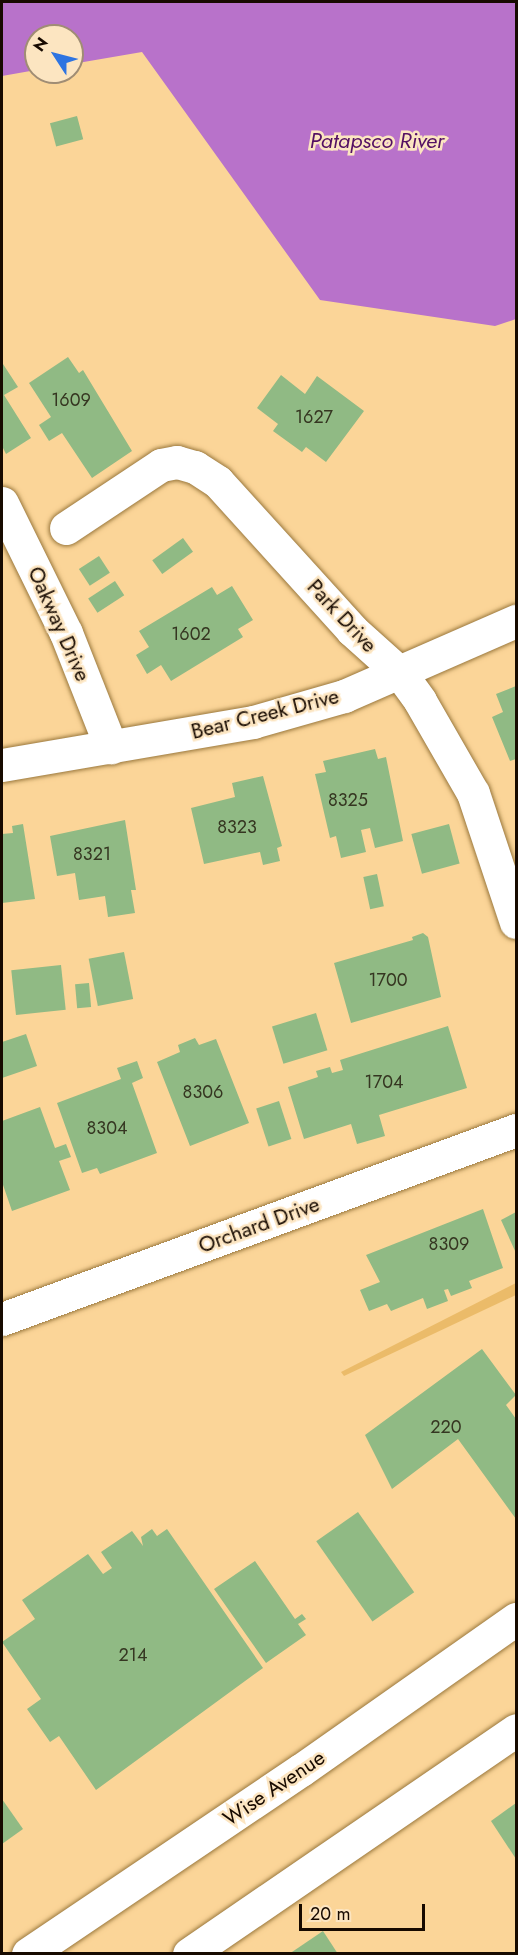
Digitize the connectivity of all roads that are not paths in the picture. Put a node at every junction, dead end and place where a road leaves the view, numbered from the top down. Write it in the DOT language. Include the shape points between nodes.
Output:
graph roads {
  1 [pos="2,503"];
  2 [pos="66,528"];
  3 [pos="516,621"];
  4 [pos="400,673"];
  5 [pos="111,747"];
  6 [pos="2,765"];
  7 [pos="516,921"];
  8 [pos="516,1130"];
  9 [pos="2,1319"];
  10 [pos="516,1619"];
  11 [pos="516,1730"];
  12 [pos="28,1953"];
  13 [pos="189,1953"];
  1 -- 5 [label="street, Oakway Drive" via="66,633"];
  2 -- 4 [label="street, Park Drive" via="160,465 177,462 195,467 235,499 352,630"];
  3 -- 4 [label="street, Bear Creek Drive"];
  4 -- 5 [label="street, Bear Creek Drive" via="344,696 253,722"];
  4 -- 7 [label="street, Park Drive" via="473,793"];
  5 -- 6 [label="street, Bear Creek Drive"];
  8 -- 9 [label="street, Orchard Drive"];
  10 -- 12 [label="street, Wise Avenue" via="301,1770"];
  11 -- 13 [label="street"];
}
